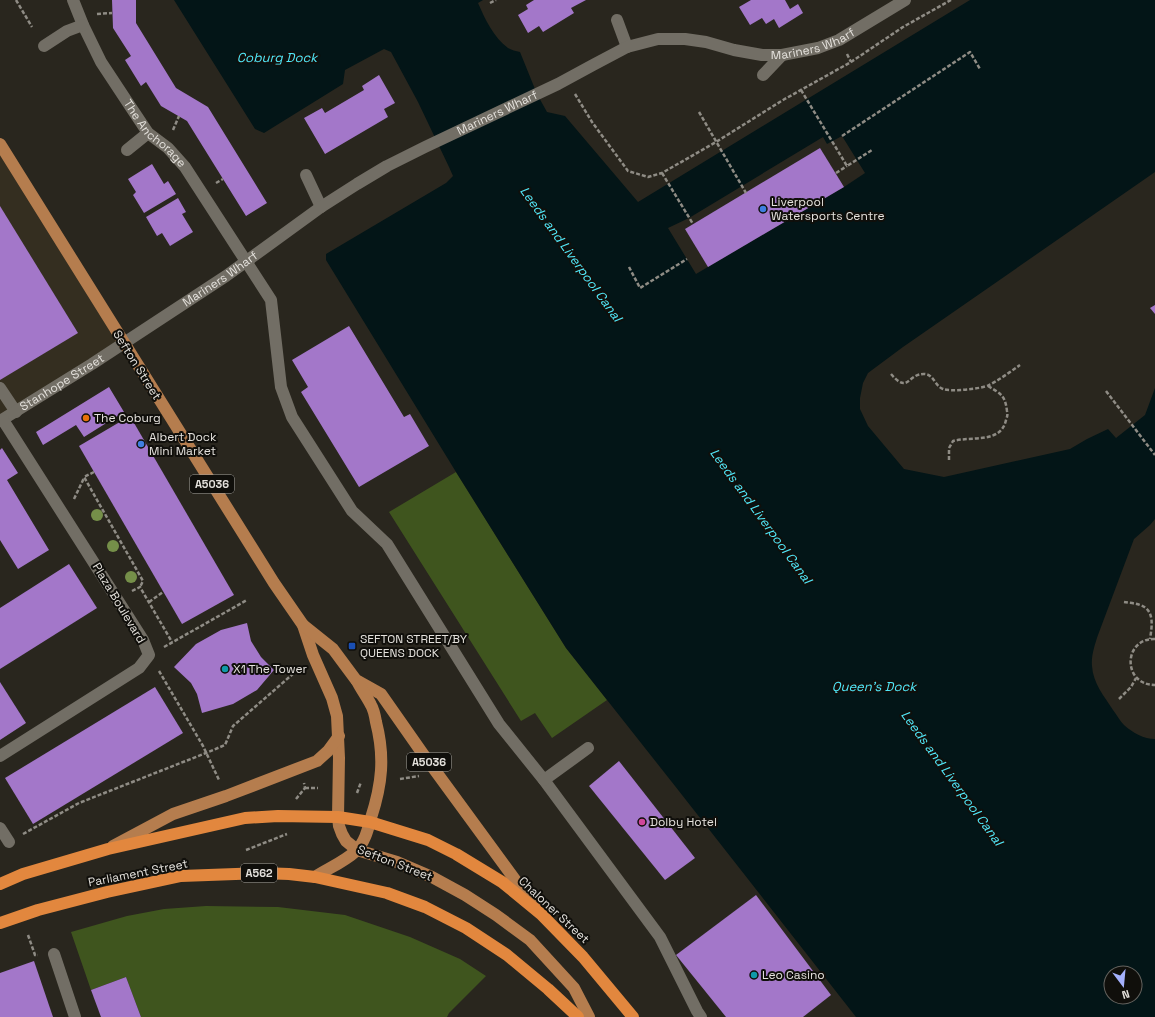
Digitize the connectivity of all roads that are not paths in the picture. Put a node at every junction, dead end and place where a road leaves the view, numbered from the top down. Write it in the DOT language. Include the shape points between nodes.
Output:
graph roads {
  1 [pos="73,0"];
  2 [pos="905,0"];
  3 [pos="891,4"];
  4 [pos="617,20"];
  5 [pos="83,25"];
  6 [pos="44,46"];
  7 [pos="628,47"];
  8 [pos="782,55"];
  9 [pos="762,75"];
  10 [pos="148,133"];
  11 [pos="0,144"];
  12 [pos="127,150"];
  13 [pos="306,175"];
  14 [pos="321,207"];
  15 [pos="246,262"];
  16 [pos="124,343"];
  17 [pos="0,388"];
  18 [pos="16,412"];
  19 [pos="2,420"];
  20 [pos="303,625"];
  21 [pos="356,680"];
  22 [pos="339,736"];
  23 [pos="588,748"];
  24 [pos="0,756"];
  25 [pos="544,780"];
  26 [pos="338,817"];
  27 [pos="370,822"];
  28 [pos="0,828"];
  29 [pos="9,842"];
  30 [pos="108,849"];
  31 [pos="357,850"];
  32 [pos="315,877"];
  33 [pos="0,884"];
  34 [pos="541,914"];
  35 [pos="0,923"];
  36 [pos="54,954"];
  37 [pos="75,1017"];
  38 [pos="578,1017"];
  39 [pos="589,1017"];
  40 [pos="633,1017"];
  41 [pos="701,1017"];
  1 -- 5 [label="street, The Anchorage"];
  2 -- 3 [label="street, Mariners Wharf"];
  3 -- 8 [label="street, Mariners Wharf" via="839,40 818,48"];
  4 -- 7 [label="street"];
  5 -- 6 [label="street" via="67,31"];
  5 -- 10 [label="street, The Anchorage" via="101,62"];
  7 -- 8 [label="street, Mariners Wharf" via="658,39 685,39 762,55"];
  7 -- 14 [label="street, Mariners Wharf" via="558,84 425,147 381,170"];
  8 -- 9 [label="street"];
  10 -- 12 [label="street"];
  10 -- 15 [label="street, The Anchorage" via="168,148 185,167"];
  11 -- 16 [label="main road, Sefton Street / A5036"];
  13 -- 14 [label="street"];
  14 -- 15 [label="street, Mariners Wharf"];
  15 -- 16 [label="street, Mariners Wharf"];
  15 -- 25 [label="street, The Anchorage" via="271,300 281,386 292,417 352,511 387,544 499,724"];
  16 -- 18 [label="street, Stanhope Street"];
  16 -- 20 [label="main road, Sefton Street / A5036"];
  17 -- 18 [label="street"];
  18 -- 19 [label="street, Stanhope Street"];
  19 -- 24 [label="street, Plaza Boulevard" via="143,640 149,655 138,668"];
  20 -- 21 [label="main road, Sefton Street / A5036" via="333,650"];
  20 -- 22 [label="main road, Sefton Street / A5036" via="338,716"];
  21 -- 27 [label="main road, A5036" via="372,706 379,732 382,759 382,777"];
  21 -- 34 [label="main road, Sefton Street / A5036" via="381,694"];
  22 -- 26 [label="main road, Sefton Street / A5036"];
  22 -- 30 [label="main road" via="317,761 173,814"];
  23 -- 25 [label="street"];
  25 -- 41 [label="street, The Anchorage" via="660,937"];
  26 -- 27 [label="highway"];
  26 -- 30 [label="highway" via="245,818"];
  26 -- 31 [label="main road, Sefton Street / A5036" via="346,841"];
  27 -- 31 [label="main road, A5036"];
  27 -- 34 [label="highway, Chaloner Street" via="428,840 456,854 502,882"];
  28 -- 29 [label="street"];
  30 -- 33 [label="highway" via="23,874"];
  31 -- 32 [label="main road, A5036"];
  31 -- 39 [label="main road, Sefton Street / A5036" via="432,876 496,915 530,940 574,988"];
  32 -- 35 [label="highway, Parliament Street / A562" via="261,873 181,876 107,892"];
  32 -- 38 [label="highway, Parliament Street / A562" via="387,893 425,907 466,928 507,955"];
  34 -- 40 [label="highway, Chaloner Street / A5036" via="583,957"];
  36 -- 37 [label="street"];
}
